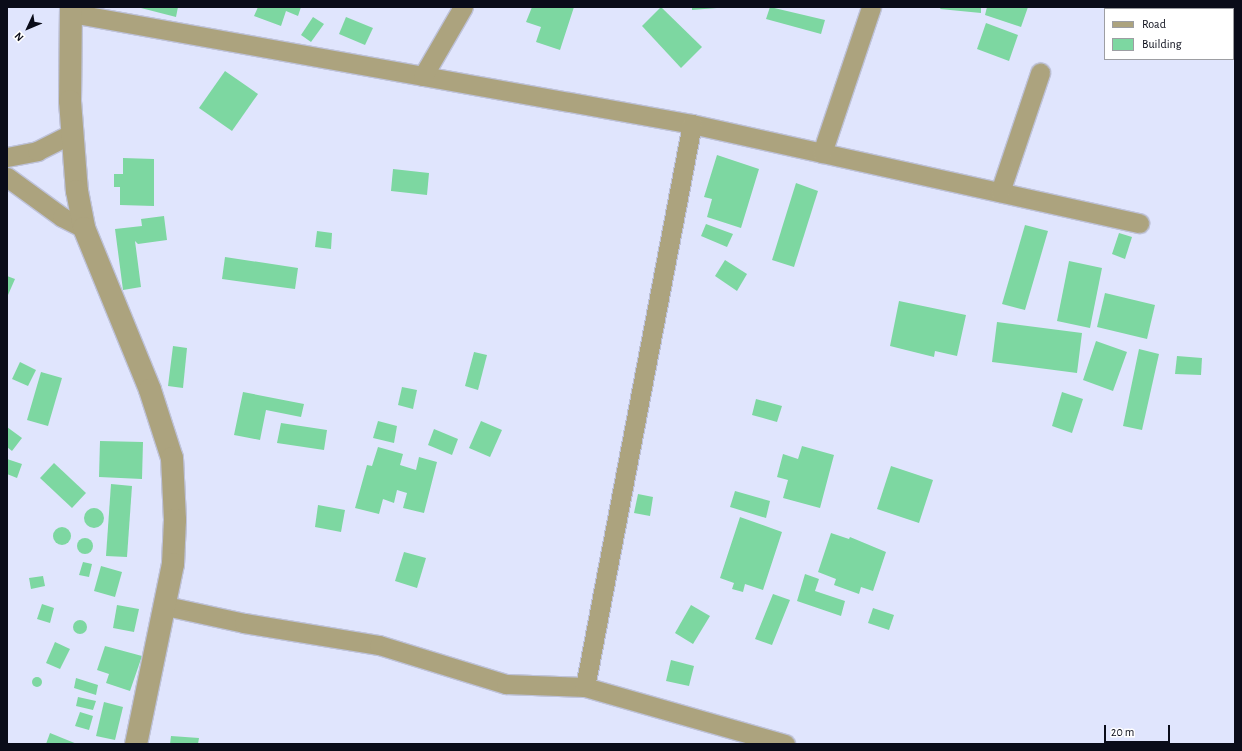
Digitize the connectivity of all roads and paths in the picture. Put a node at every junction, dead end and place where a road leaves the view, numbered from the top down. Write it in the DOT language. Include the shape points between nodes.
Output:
graph roads {
  1 [pos="462,7"];
  2 [pos="871,7"];
  3 [pos="71,10"];
  4 [pos="1040,73"];
  5 [pos="423,76"];
  6 [pos="692,124"];
  7 [pos="73,133"];
  8 [pos="822,153"];
  9 [pos="7,157"];
  10 [pos="7,177"];
  11 [pos="1000,192"];
  12 [pos="1139,223"];
  13 [pos="84,228"];
  14 [pos="166,606"];
  15 [pos="585,687"];
  16 [pos="136,744"];
  17 [pos="785,744"];
  1 -- 5 [label="street"];
  2 -- 8 [label="street"];
  3 -- 5 [label="street"];
  3 -- 7 [label="street"];
  4 -- 11 [label="street"];
  5 -- 6 [label="street"];
  6 -- 8 [label="street"];
  6 -- 15 [label="street"];
  7 -- 9 [label="street" via="37,151"];
  7 -- 13 [label="street" via="77,191"];
  8 -- 11 [label="street"];
  10 -- 13 [label="street"];
  11 -- 12 [label="street"];
  13 -- 14 [label="street" via="150,390 172,458 175,520 173,564"];
  14 -- 15 [label="street" via="244,623 379,645 506,684"];
  14 -- 16 [label="street"];
  15 -- 17 [label="street"];
}
